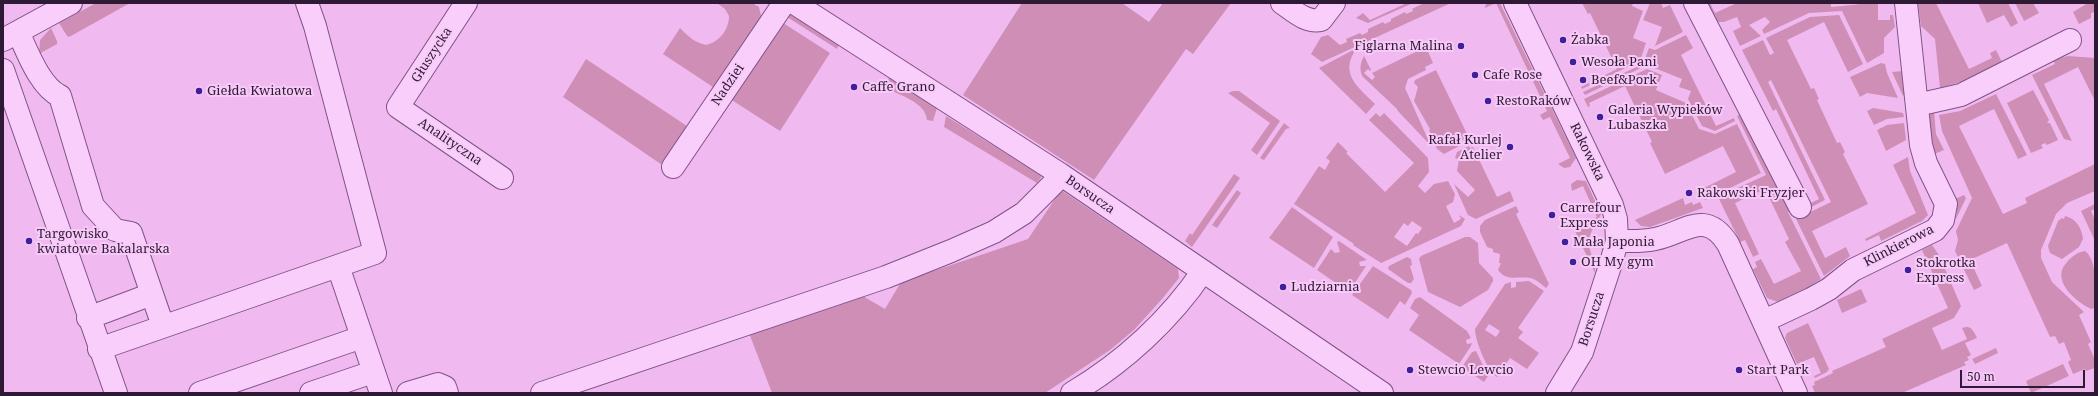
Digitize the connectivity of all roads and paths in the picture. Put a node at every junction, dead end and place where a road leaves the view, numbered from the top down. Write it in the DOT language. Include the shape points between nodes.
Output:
graph roads {
  1 [pos="71,3"];
  2 [pos="307,3"];
  3 [pos="466,3"];
  4 [pos="784,3"];
  5 [pos="794,3"];
  6 [pos="1334,3"];
  7 [pos="1515,3"];
  8 [pos="1695,3"];
  9 [pos="1906,3"];
  10 [pos="1287,7"];
  11 [pos="11,36"];
  12 [pos="2070,40"];
  13 [pos="3,70"];
  14 [pos="1917,105"];
  15 [pos="398,107"];
  16 [pos="673,167"];
  17 [pos="1060,174"];
  18 [pos="502,178"];
  19 [pos="1800,207"];
  20 [pos="1617,241"];
  21 [pos="338,266"];
  22 [pos="1203,271"];
  23 [pos="152,294"];
  24 [pos="88,318"];
  25 [pos="1764,321"];
  26 [pos="163,326"];
  27 [pos="362,338"];
  28 [pos="99,349"];
  29 [pos="373,372"];
  30 [pos="116,393"];
  31 [pos="200,393"];
  32 [pos="311,393"];
  33 [pos="381,393"];
  34 [pos="408,393"];
  35 [pos="447,393"];
  36 [pos="542,393"];
  37 [pos="1072,393"];
  38 [pos="1382,393"];
  39 [pos="1557,393"];
  40 [pos="1796,393"];
  1 -- 11 [label="street"];
  2 -- 21 [label="street" via="375,253"];
  3 -- 15 [label="street, Głuszycka"];
  4 -- 16 [label="street, Nadziei"];
  5 -- 17 [label="street, Borsucza"];
  6 -- 10 [label="street" via="1321,20 1316,21 1306,19"];
  7 -- 20 [label="street, Rakowska" via="1612,204"];
  8 -- 19 [label="street"];
  9 -- 14 [label="street, Klinkierowa"];
  11 -- 23 [label="street" via="44,82 53,93 60,96 92,206 115,230 131,233"];
  12 -- 14 [label="street" via="1961,95"];
  13 -- 24 [label="street"];
  14 -- 25 [label="street, Klinkierowa" via="1921,145 1926,162 1946,204 1943,220 1935,230 1853,270 1829,289"];
  15 -- 18 [label="street, Analityczna"];
  17 -- 22 [label="street, Borsucza"];
  17 -- 36 [label="street" via="1024,213 994,232 951,251 886,277"];
  20 -- 25 [label="street" via="1655,240 1696,225 1715,228 1728,244"];
  20 -- 39 [label="street, Borsucza" via="1582,352"];
  21 -- 26 [label="street"];
  21 -- 27 [label="street"];
  22 -- 37 [label="street" via="1180,301 1140,343 1100,377"];
  22 -- 38 [label="street, Borsucza"];
  23 -- 24 [label="street"];
  23 -- 26 [label="street"];
  24 -- 28 [label="street"];
  25 -- 40 [label="street"];
  26 -- 28 [label="street"];
  27 -- 29 [label="street"];
  27 -- 31 [label="street"];
  28 -- 30 [label="street"];
  29 -- 32 [label="street"];
  29 -- 33 [label="street"];
  34 -- 35 [label="street" via="438,384 445,387"];
}
